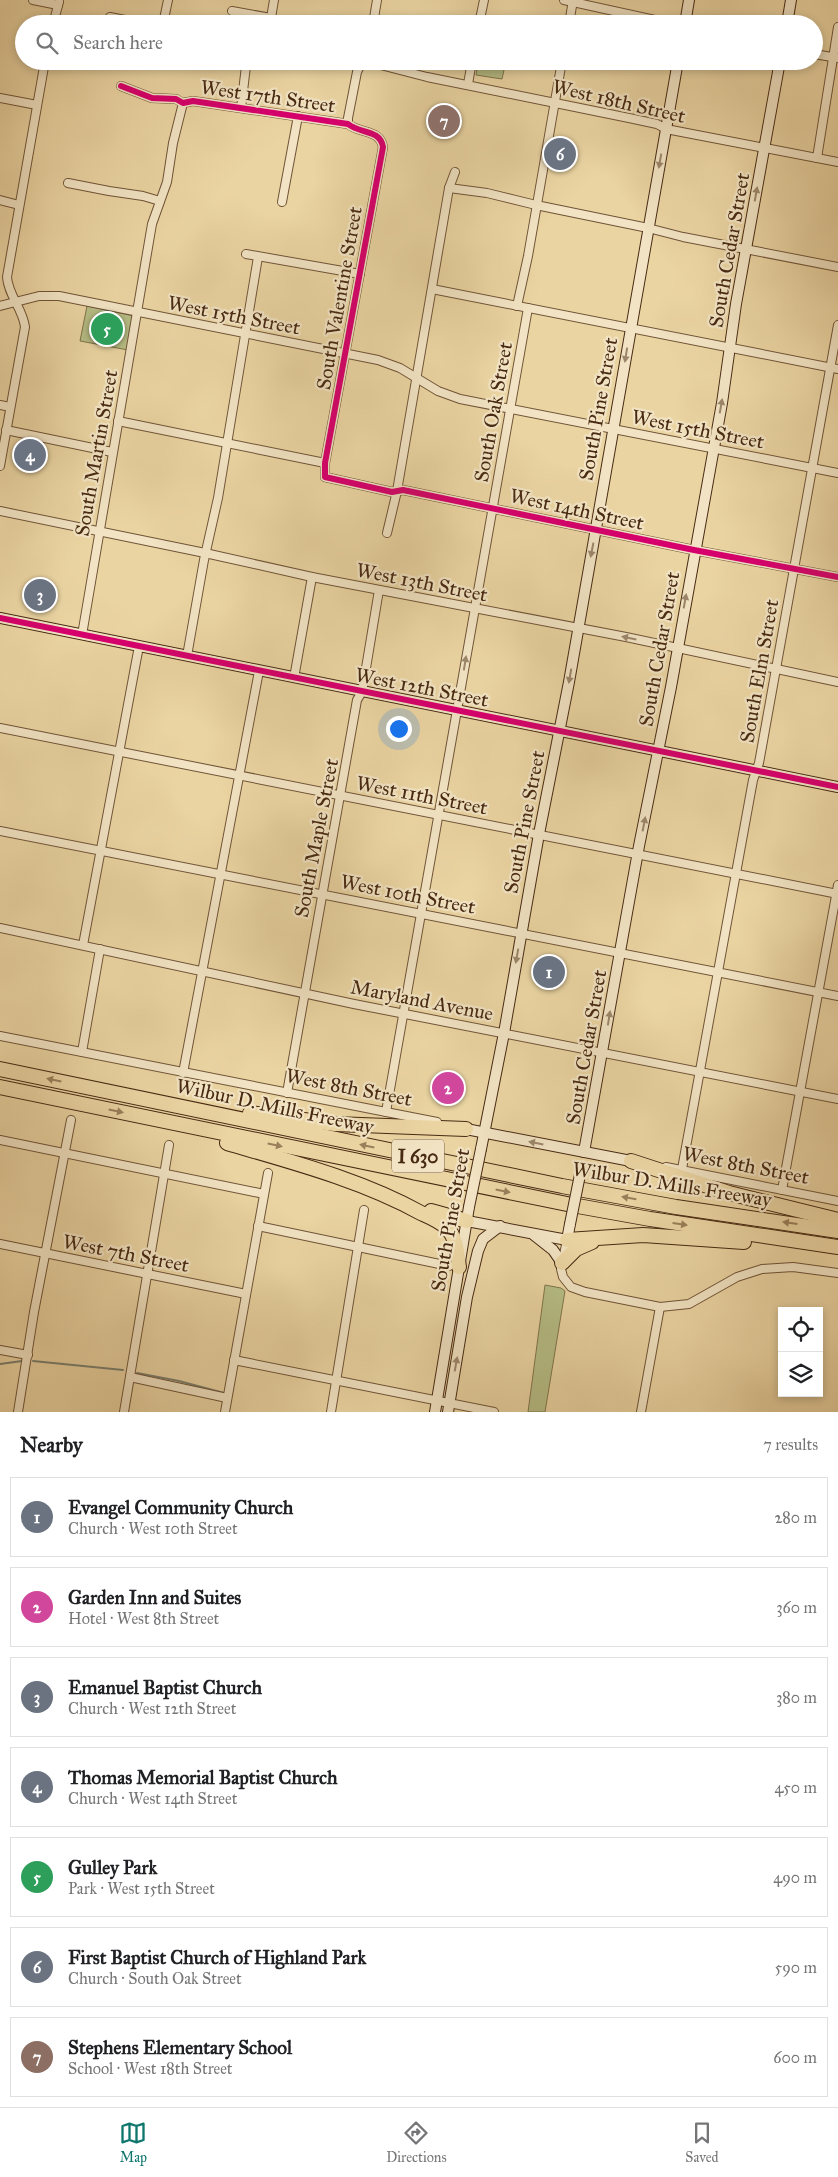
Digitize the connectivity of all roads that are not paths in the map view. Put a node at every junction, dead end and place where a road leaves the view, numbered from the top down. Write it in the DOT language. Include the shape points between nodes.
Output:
graph roads {
  1 [pos="33,0"];
  2 [pos="168,0"];
  3 [pos="274,0"];
  4 [pos="377,0"];
  5 [pos="484,0"];
  6 [pos="564,0"];
  7 [pos="689,0"];
  8 [pos="791,0"];
  9 [pos="573,1"];
  10 [pos="59,2"];
  11 [pos="232,11"];
  12 [pos="55,15"];
  13 [pos="165,15"];
  14 [pos="247,15"];
  15 [pos="271,15"];
  16 [pos="374,15"];
  17 [pos="481,15"];
  18 [pos="571,15"];
  19 [pos="634,15"];
  20 [pos="686,15"];
  21 [pos="788,15"];
  22 [pos="838,27"];
  23 [pos="835,58"];
  24 [pos="43,70"];
  25 [pos="246,70"];
  26 [pos="358,70"];
  27 [pos="400,70"];
  28 [pos="470,70"];
  29 [pos="560,70"];
  30 [pos="676,70"];
  31 [pos="778,70"];
  32 [pos="468,84"];
  33 [pos="121,86"];
  34 [pos="0,98"];
  35 [pos="183,103"];
  36 [pos="554,103"];
  37 [pos="37,105"];
  38 [pos="241,108"];
  39 [pos="298,116"];
  40 [pos="348,124"];
  41 [pos="666,129"];
  42 [pos="381,139"];
  43 [pos="765,149"];
  44 [pos="817,158"];
  45 [pos="838,162"];
  46 [pos="455,172"];
  47 [pos="68,183"];
  48 [pos="450,188"];
  49 [pos="0,200"];
  50 [pos="160,201"];
  51 [pos="282,202"];
  52 [pos="19,205"];
  53 [pos="536,205"];
  54 [pos="648,228"];
  55 [pos="746,249"];
  56 [pos="246,254"];
  57 [pos="258,257"];
  58 [pos="838,267"];
  59 [pos="360,274"];
  60 [pos="432,289"];
  61 [pos="15,302"];
  62 [pos="0,306"];
  63 [pos="517,306"];
  64 [pos="528,308"];
  65 [pos="137,312"];
  66 [pos="838,325"];
  67 [pos="630,328"];
  68 [pos="244,334"];
  69 [pos="729,349"];
  70 [pos="345,354"];
  71 [pos="834,369"];
  72 [pos="416,379"];
  73 [pos="0,405"];
  74 [pos="10,407"];
  75 [pos="510,409"];
  76 [pos="118,421"];
  77 [pos="613,429"];
  78 [pos="6,430"];
  79 [pos="226,443"];
  80 [pos="713,448"];
  81 [pos="112,452"];
  82 [pos="325,463"];
  83 [pos="0,466"];
  84 [pos="811,468"];
  85 [pos="838,473"];
  86 [pos="397,491"];
  87 [pos="493,508"];
  88 [pos="0,511"];
  89 [pos="596,529"];
  90 [pos="100,531"];
  91 [pos="388,533"];
  92 [pos="694,550"];
  93 [pos="206,552"];
  94 [pos="794,568"];
  95 [pos="312,577"];
  96 [pos="838,577"];
  97 [pos="379,590"];
  98 [pos="475,609"];
  99 [pos="0,618"];
  100 [pos="578,628"];
  101 [pos="82,635"];
  102 [pos="139,646"];
  103 [pos="677,649"];
  104 [pos="187,656"];
  105 [pos="776,669"];
  106 [pos="259,671"];
  107 [pos="294,678"];
  108 [pos="838,682"];
  109 [pos="362,692"];
  110 [pos="458,711"];
  111 [pos="0,728"];
  112 [pos="559,732"];
  113 [pos="119,751"];
  114 [pos="658,751"];
  115 [pos="758,771"];
  116 [pos="240,775"];
  117 [pos="838,787"];
  118 [pos="340,795"];
  119 [pos="439,815"];
  120 [pos="0,831"];
  121 [pos="539,834"];
  122 [pos="101,851"];
  123 [pos="638,854"];
  124 [pos="736,874"];
  125 [pos="221,875"];
  126 [pos="838,885"];
  127 [pos="321,893"];
  128 [pos="837,894"];
  129 [pos="421,913"];
  130 [pos="0,928"];
  131 [pos="522,933"];
  132 [pos="83,945"];
  133 [pos="100,949"];
  134 [pos="620,952"];
  135 [pos="203,971"];
  136 [pos="719,972"];
  137 [pos="819,992"];
  138 [pos="304,993"];
  139 [pos="838,996"];
  140 [pos="403,1014"];
  141 [pos="504,1033"];
  142 [pos="0,1036"];
  143 [pos="82,1052"];
  144 [pos="603,1052"];
  145 [pos="0,1069"];
  146 [pos="702,1072"];
  147 [pos="184,1073"];
  148 [pos="0,1088"];
  149 [pos="89,1088"];
  150 [pos="800,1091"];
  151 [pos="286,1093"];
  152 [pos="838,1099"];
  153 [pos="386,1112"];
  154 [pos="148,1118"];
  155 [pos="71,1120"];
  156 [pos="466,1128"];
  157 [pos="484,1132"];
  158 [pos="0,1140"];
  159 [pos="169,1145"];
  160 [pos="584,1152"];
  161 [pos="64,1153"];
  162 [pos="631,1161"];
  163 [pos="582,1165"];
  164 [pos="682,1169"];
  165 [pos="164,1173"];
  166 [pos="268,1173"];
  167 [pos="782,1190"];
  168 [pos="264,1194"];
  169 [pos="838,1201"];
  170 [pos="404,1203"];
  171 [pos="364,1210"];
  172 [pos="468,1214"];
  173 [pos="838,1220"];
  174 [pos="258,1226"];
  175 [pos="500,1226"];
  176 [pos="838,1231"];
  177 [pos="531,1232"];
  178 [pos="605,1238"];
  179 [pos="567,1240"];
  180 [pos="0,1244"];
  181 [pos="357,1247"];
  182 [pos="838,1249"];
  183 [pos="46,1254"];
  184 [pos="562,1262"];
  185 [pos="454,1267"];
  186 [pos="146,1274"];
  187 [pos="838,1274"];
  188 [pos="246,1294"];
  189 [pos="660,1306"];
  190 [pos="0,1350"];
  191 [pos="28,1355"];
  192 [pos="234,1360"];
  193 [pos="130,1376"];
  194 [pos="336,1380"];
  195 [pos="227,1398"];
  196 [pos="436,1400"];
  197 [pos="449,1408"];
  198 [pos="18,1412"];
  199 [pos="124,1412"];
  200 [pos="225,1412"];
  201 [pos="331,1412"];
  202 [pos="435,1412"];
  203 [pos="494,1412"];
  204 [pos="641,1412"];
  1 -- 10 [label="street"];
  2 -- 13 [label="street"];
  3 -- 15 [label="street"];
  4 -- 16 [label="street"];
  5 -- 17 [label="street"];
  6 -- 9 [label="street"];
  7 -- 20 [label="main road"];
  8 -- 21 [label="main road"];
  9 -- 18 [label="street"];
  9 -- 19 [label="street"];
  10 -- 12 [label="street"];
  11 -- 14 [label="street"];
  22 -- 23 [label="street"];
  23 -- 44 [label="street"];
  24 -- 37 [label="street"];
  25 -- 38 [label="street"];
  26 -- 40 [label="street"];
  27 -- 32 [label="street, West 18th Street"];
  28 -- 32 [label="street"];
  29 -- 36 [label="street"];
  30 -- 41 [label="main road, South Pine Street"];
  31 -- 43 [label="main road, South Cedar Street"];
  32 -- 36 [label="street, West 18th Street"];
  33 -- 35 [label="street, West 17th Street" via="152,98 176,99"];
  34 -- 37 [label="street"];
  35 -- 38 [label="street, West 17th Street" via="193,101"];
  35 -- 50 [label="street, South Martin Street" via="173,142 168,182"];
  36 -- 41 [label="street, West 18th Street" via="657,124"];
  36 -- 53 [label="street"];
  37 -- 52 [label="street"];
  38 -- 39 [label="street, West 17th Street"];
  39 -- 40 [label="street, West 17th Street"];
  39 -- 51 [label="street"];
  40 -- 42 [label="street, West 17th Street"];
  41 -- 43 [label="street, West 18th Street"];
  41 -- 54 [label="main road, South Pine Street, one-way"];
  42 -- 59 [label="street, South Valentine Street" via="383,147"];
  43 -- 44 [label="street, West 18th Street"];
  55 -- 43 [label="main road, South Cedar Street, one-way"];
  44 -- 45 [label="street, West 18th Street"];
  46 -- 48 [label="street"];
  47 -- 50 [label="street"];
  48 -- 53 [label="street"];
  48 -- 60 [label="street"];
  49 -- 52 [label="street"];
  50 -- 65 [label="street, South Martin Street" via="152,224"];
  52 -- 61 [label="street" via="7,277"];
  53 -- 54 [label="street"];
  53 -- 63 [label="street"];
  54 -- 55 [label="street"];
  54 -- 67 [label="main road, South Pine Street"];
  55 -- 58 [label="street"];
  55 -- 69 [label="main road, South Cedar Street"];
  56 -- 57 [label="street"];
  57 -- 59 [label="street"];
  57 -- 68 [label="street"];
  59 -- 70 [label="street, South Valentine Street"];
  60 -- 63 [label="street"];
  60 -- 72 [label="street"];
  61 -- 62 [label="street, West 15th Street"];
  61 -- 65 [label="street, West 15th Street" via="49,296"];
  61 -- 74 [label="street" via="25,327"];
  63 -- 64 [label="street"];
  64 -- 67 [label="street"];
  64 -- 75 [label="street, South Oak Street"];
  65 -- 68 [label="street, West 15th Street"];
  65 -- 76 [label="street, South Martin Street"];
  66 -- 71 [label="street, South Elm Street"];
  67 -- 69 [label="street"];
  67 -- 77 [label="main road, South Pine Street, one-way"];
  68 -- 70 [label="street, West 15th Street"];
  68 -- 79 [label="street"];
  69 -- 71 [label="street"];
  80 -- 69 [label="main road, South Cedar Street, one-way"];
  70 -- 72 [label="street, West 15th Street" via="389,364"];
  70 -- 82 [label="street, South Valentine Street"];
  71 -- 84 [label="street, South Elm Street"];
  72 -- 75 [label="street, West 15th Street" via="450,396"];
  72 -- 86 [label="street"];
  73 -- 74 [label="street"];
  74 -- 78 [label="street"];
  75 -- 77 [label="street, West 15th Street"];
  75 -- 87 [label="street, South Oak Street"];
  76 -- 79 [label="street"];
  76 -- 81 [label="street, South Martin Street"];
  77 -- 80 [label="street, West 15th Street"];
  77 -- 89 [label="main road, South Pine Street"];
  78 -- 81 [label="street"];
  78 -- 83 [label="street"];
  79 -- 82 [label="street"];
  79 -- 93 [label="street"];
  80 -- 84 [label="street, West 15th Street"];
  80 -- 92 [label="main road, South Cedar Street"];
  81 -- 90 [label="street, South Martin Street"];
  82 -- 86 [label="street, West 14th Street" via="324,475 329,479"];
  84 -- 85 [label="street, West 15th Street"];
  84 -- 94 [label="street, South Elm Street"];
  86 -- 87 [label="street, West 14th Street"];
  86 -- 91 [label="street"];
  87 -- 89 [label="street, West 14th Street"];
  87 -- 98 [label="street, South Oak Street"];
  88 -- 90 [label="street, West 13th Street"];
  89 -- 92 [label="street, West 14th Street"];
  89 -- 100 [label="main road, South Pine Street, one-way"];
  90 -- 93 [label="street, West 13th Street"];
  90 -- 101 [label="street, South Martin Street"];
  92 -- 94 [label="street, West 14th Street"];
  103 -- 92 [label="main road, South Cedar Street, one-way"];
  93 -- 95 [label="street, West 13th Street"];
  93 -- 104 [label="street"];
  94 -- 96 [label="street, West 14th Street"];
  94 -- 105 [label="street, South Elm Street"];
  95 -- 97 [label="street, West 13th Street"];
  95 -- 107 [label="street"];
  97 -- 98 [label="street, West 13th Street"];
  97 -- 109 [label="street, South Maple Street"];
  98 -- 100 [label="street, West 13th Street"];
  110 -- 98 [label="street, South Oak Street, one-way"];
  99 -- 101 [label="main road, West 12th Street"];
  103 -- 100 [label="street, West 13th Street, one-way"];
  100 -- 112 [label="main road, South Pine Street, one-way"];
  101 -- 102 [label="main road, West 12th Street"];
  102 -- 104 [label="main road, West 12th Street"];
  102 -- 113 [label="street"];
  103 -- 105 [label="street, West 13th Street"];
  103 -- 114 [label="main road, South Cedar Street"];
  104 -- 106 [label="main road, West 12th Street"];
  105 -- 108 [label="street, West 13th Street"];
  105 -- 115 [label="street, South Elm Street"];
  106 -- 107 [label="main road, West 12th Street"];
  106 -- 116 [label="street"];
  107 -- 109 [label="main road, West 12th Street"];
  109 -- 110 [label="main road, West 12th Street"];
  109 -- 118 [label="street, South Maple Street" via="357,700"];
  110 -- 112 [label="main road, West 12th Street"];
  110 -- 119 [label="street, South Oak Street"];
  111 -- 113 [label="street, West 11th Street"];
  112 -- 114 [label="main road, West 12th Street"];
  112 -- 121 [label="main road, South Pine Street"];
  113 -- 116 [label="street, West 11th Street"];
  113 -- 122 [label="street"];
  114 -- 115 [label="main road, West 12th Street"];
  123 -- 114 [label="main road, South Cedar Street, one-way"];
  115 -- 117 [label="main road, West 12th Street"];
  115 -- 124 [label="street, South Elm Street"];
  116 -- 118 [label="street, West 11th Street"];
  116 -- 125 [label="street"];
  118 -- 119 [label="street, West 11th Street"];
  118 -- 127 [label="street, South Maple Street"];
  119 -- 121 [label="street, West 11th Street"];
  119 -- 129 [label="street, South Oak Street"];
  120 -- 122 [label="street, West 10th Street"];
  121 -- 123 [label="street, West 11th Street"];
  121 -- 131 [label="main road, South Pine Street"];
  122 -- 125 [label="street, West 10th Street"];
  122 -- 132 [label="street"];
  123 -- 124 [label="street, West 11th Street"];
  123 -- 134 [label="main road, South Cedar Street"];
  124 -- 128 [label="street, West 11th Street"];
  124 -- 136 [label="street, South Elm Street"];
  125 -- 127 [label="street, West 10th Street"];
  125 -- 135 [label="street"];
  126 -- 128 [label="street"];
  127 -- 129 [label="street, West 10th Street"];
  127 -- 138 [label="street, South Maple Street"];
  128 -- 137 [label="street"];
  129 -- 131 [label="street, West 10th Street"];
  129 -- 140 [label="street, South Oak Street"];
  130 -- 132 [label="street, Maryland Avenue"];
  131 -- 134 [label="street, West 10th Street"];
  131 -- 141 [label="main road, South Pine Street, one-way"];
  132 -- 133 [label="street, Maryland Avenue"];
  133 -- 135 [label="street, Maryland Avenue"];
  133 -- 143 [label="street"];
  134 -- 136 [label="street, West 10th Street"];
  144 -- 134 [label="main road, South Cedar Street, one-way"];
  135 -- 138 [label="street, Maryland Avenue"];
  135 -- 147 [label="street"];
  136 -- 137 [label="street, West 10th Street"];
  136 -- 146 [label="street, South Elm Street"];
  137 -- 139 [label="street, West 10th Street"];
  137 -- 150 [label="street"];
  138 -- 140 [label="street, Maryland Avenue"];
  138 -- 151 [label="street, South Maple Street"];
  140 -- 141 [label="street, Maryland Avenue"];
  140 -- 153 [label="street, South Oak Street"];
  141 -- 144 [label="street, Maryland Avenue"];
  141 -- 157 [label="main road, South Pine Street"];
  142 -- 143 [label="street, West 8th Street"];
  143 -- 147 [label="street, West 8th Street"];
  144 -- 146 [label="street, Maryland Avenue"];
  144 -- 160 [label="main road, South Cedar Street"];
  149 -- 145 [label="highway, Wilbur D. Mills Freeway / I 630, one-way"];
  146 -- 150 [label="street, Maryland Avenue"];
  146 -- 164 [label="street, South Elm Street"];
  147 -- 151 [label="street, West 8th Street"];
  148 -- 154 [label="highway, Wilbur D. Mills Freeway / I 630, one-way"];
  149 -- 156 [label="highway" via="335,1124"];
  176 -- 149 [label="highway, Wilbur D. Mills Freeway / I 630, one-way" via="562,1186"];
  150 -- 152 [label="street, Maryland Avenue"];
  150 -- 167 [label="street"];
  151 -- 153 [label="street, West 8th Street"];
  153 -- 156 [label="street, West 8th Street"];
  154 -- 170 [label="highway" via="288,1160"];
  154 -- 182 [label="highway, Wilbur D. Mills Freeway / I 630, one-way" via="572,1205"];
  155 -- 161 [label="street"];
  156 -- 157 [label="main road, West 8th Street"];
  160 -- 157 [label="main road, West 8th Street, one-way"];
  157 -- 172 [label="main road, South Pine Street, bridge"];
  158 -- 161 [label="street"];
  159 -- 165 [label="street"];
  160 -- 162 [label="main road, West 8th Street"];
  161 -- 165 [label="street"];
  161 -- 183 [label="street"];
  162 -- 164 [label="street, West 8th Street"];
  162 -- 173 [label="highway" via="729,1192"];
  163 -- 179 [label="main road, bridge"];
  164 -- 167 [label="street, West 8th Street"];
  165 -- 168 [label="street"];
  165 -- 186 [label="street"];
  166 -- 168 [label="street"];
  167 -- 169 [label="street, West 8th Street"];
  168 -- 174 [label="street"];
  170 -- 172 [label="highway"];
  170 -- 185 [label="highway" via="448,1228 455,1240"];
  171 -- 181 [label="street"];
  172 -- 175 [label="main road"];
  172 -- 185 [label="main road, South Pine Street"];
  174 -- 181 [label="street"];
  174 -- 188 [label="street"];
  175 -- 177 [label="main road"];
  197 -- 175 [label="main road, one-way" via="479,1246"];
  177 -- 179 [label="main road"];
  177 -- 184 [label="main road"];
  178 -- 179 [label="highway"];
  178 -- 182 [label="highway" via="683,1236"];
  178 -- 184 [label="highway" via="576,1248"];
  179 -- 184 [label="street"];
  180 -- 183 [label="street, West 7th Street"];
  181 -- 185 [label="street"];
  181 -- 194 [label="street"];
  183 -- 186 [label="street, West 7th Street"];
  183 -- 191 [label="street"];
  184 -- 189 [label="street" via="563,1278 571,1287"];
  185 -- 196 [label="main road, South Pine Street"];
  186 -- 188 [label="street, West 7th Street"];
  186 -- 193 [label="street"];
  187 -- 189 [label="street" via="793,1267 762,1269 737,1277 690,1304"];
  188 -- 192 [label="street"];
  189 -- 204 [label="street"];
  190 -- 191 [label="street"];
  191 -- 198 [label="street"];
  192 -- 194 [label="street"];
  192 -- 195 [label="street"];
  193 -- 195 [label="street"];
  193 -- 199 [label="street"];
  194 -- 196 [label="street"];
  194 -- 201 [label="street"];
  195 -- 200 [label="street"];
  196 -- 197 [label="street"];
  196 -- 202 [label="main road, South Pine Street"];
  197 -- 203 [label="street"];
}
